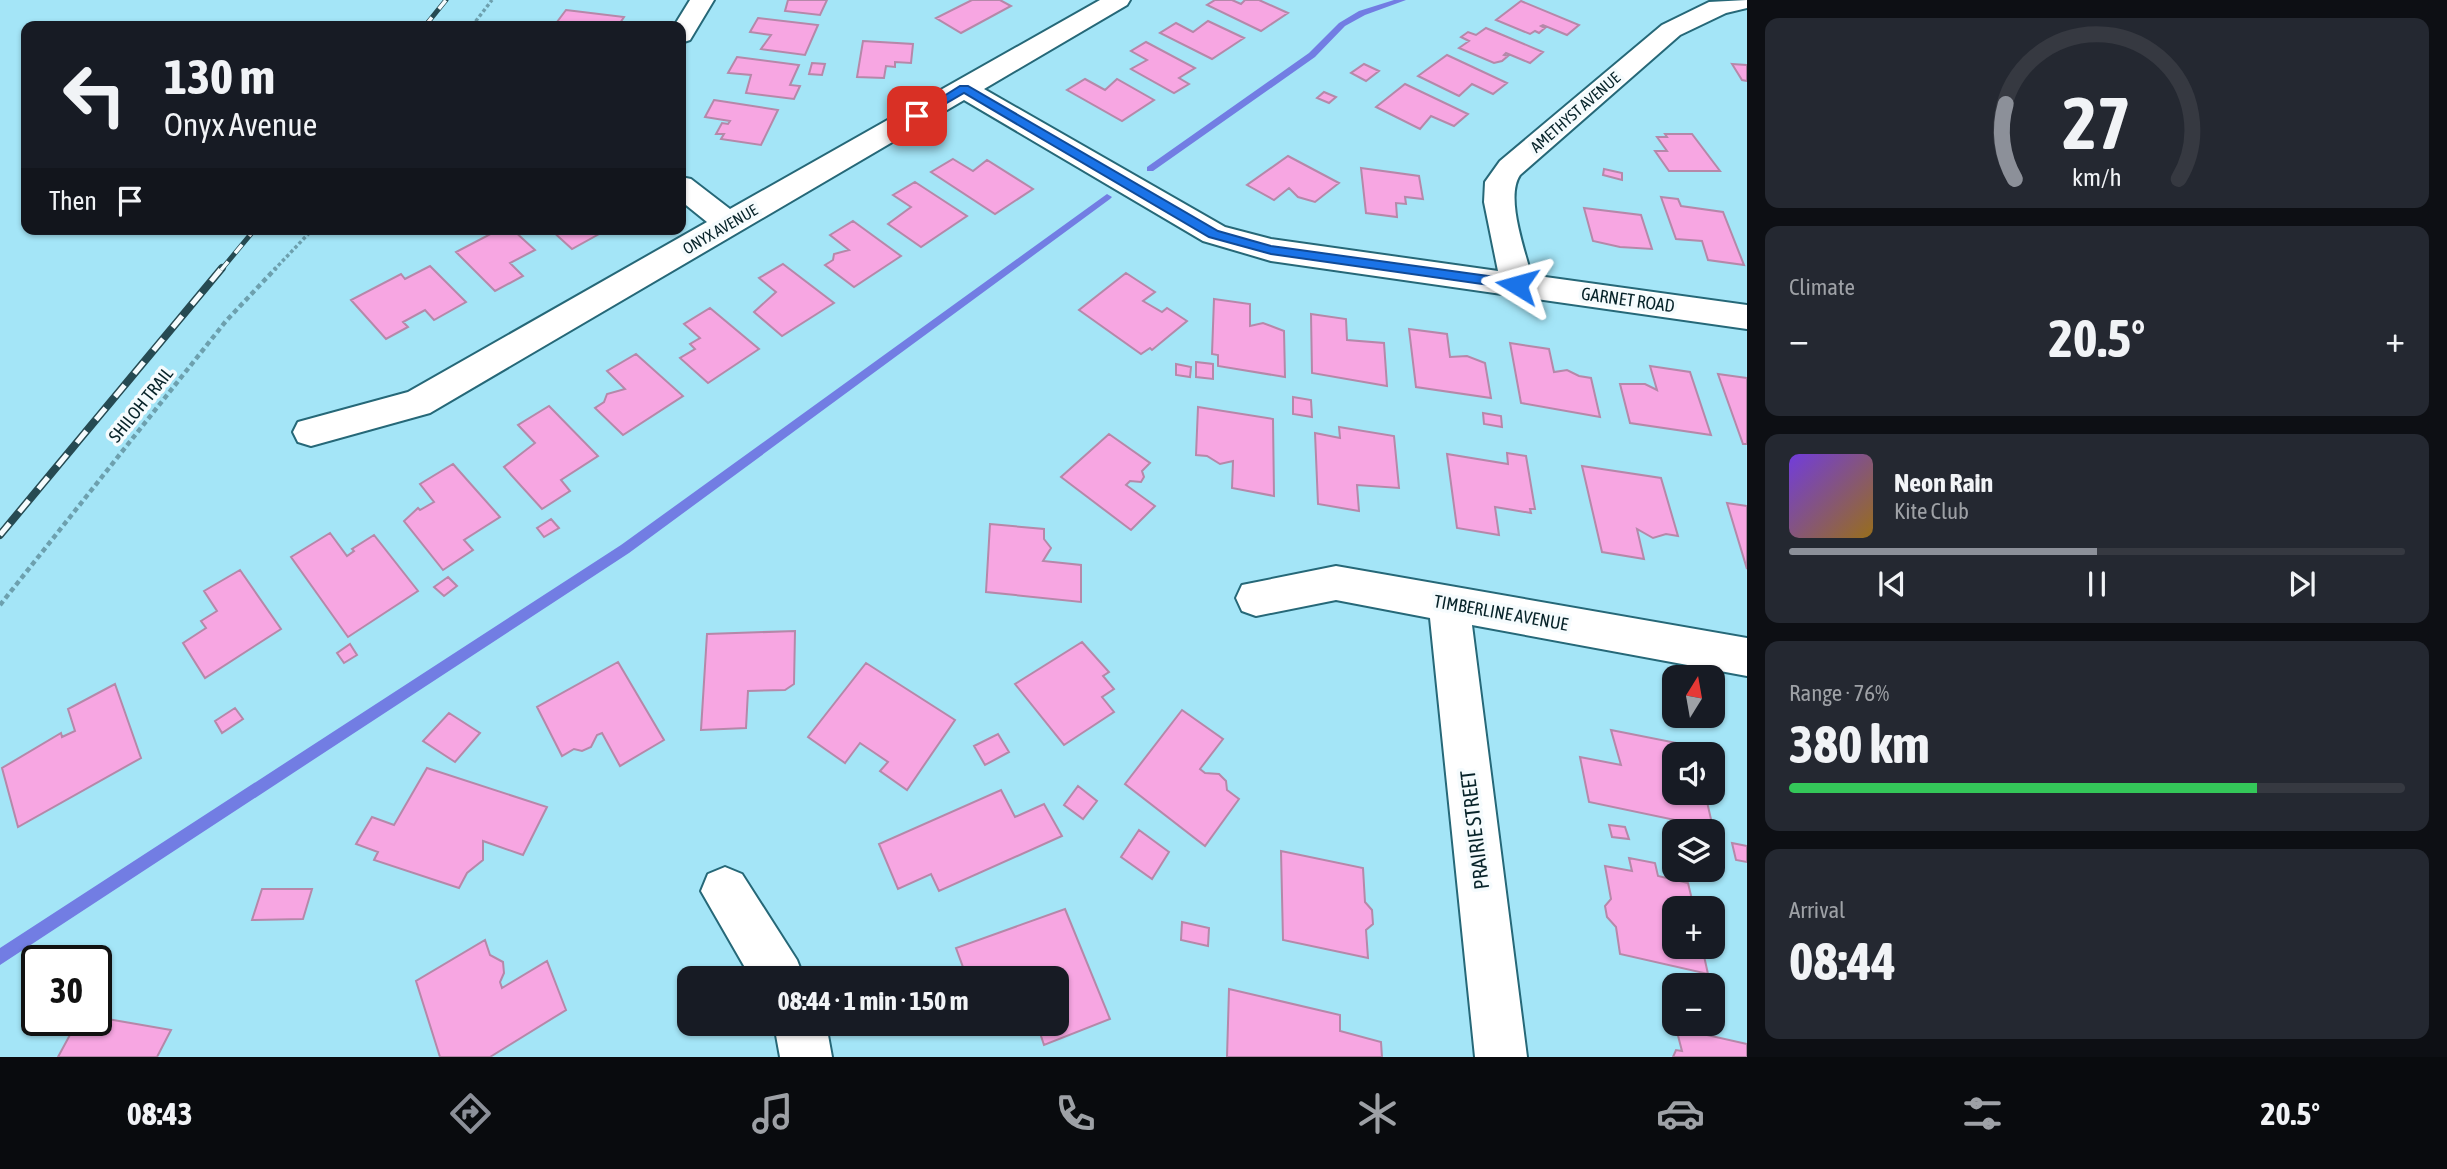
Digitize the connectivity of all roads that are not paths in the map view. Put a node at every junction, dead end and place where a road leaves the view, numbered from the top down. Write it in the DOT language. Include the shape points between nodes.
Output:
graph roads {
  1 [pos="702,0"];
  2 [pos="1118,0"];
  3 [pos="1747,1"];
  4 [pos="686,27"];
  5 [pos="964,89"];
  6 [pos="686,190"];
  7 [pos="729,224"];
  8 [pos="1517,285"];
  9 [pos="1747,317"];
  10 [pos="311,432"];
  11 [pos="1255,598"];
  12 [pos="1449,603"];
  13 [pos="1747,657"];
  14 [pos="725,891"];
  15 [pos="772,966"];
  16 [pos="802,1036"];
  17 [pos="806,1057"];
  18 [pos="1501,1057"];
  1 -- 4 [label="street"];
  2 -- 5 [label="street, ONYX AVENUE"];
  3 -- 8 [label="street, AMETHYST AVENUE" via="1718,7 1671,30 1510,168 1500,182 1499,202"];
  5 -- 7 [label="street, ONYX AVENUE"];
  5 -- 8 [label="street, GARNET ROAD" via="1214,234 1271,250"];
  6 -- 7 [label="street"];
  7 -- 10 [label="street, ONYX AVENUE" via="418,403"];
  8 -- 9 [label="street, GARNET ROAD"];
  11 -- 12 [label="street, TIMBERLINE AVENUE" via="1336,583"];
  12 -- 13 [label="street, TIMBERLINE AVENUE"];
  12 -- 18 [label="street, PRAIRIE STREET"];
  14 -- 15 [label="street"];
  16 -- 17 [label="street"];
}
